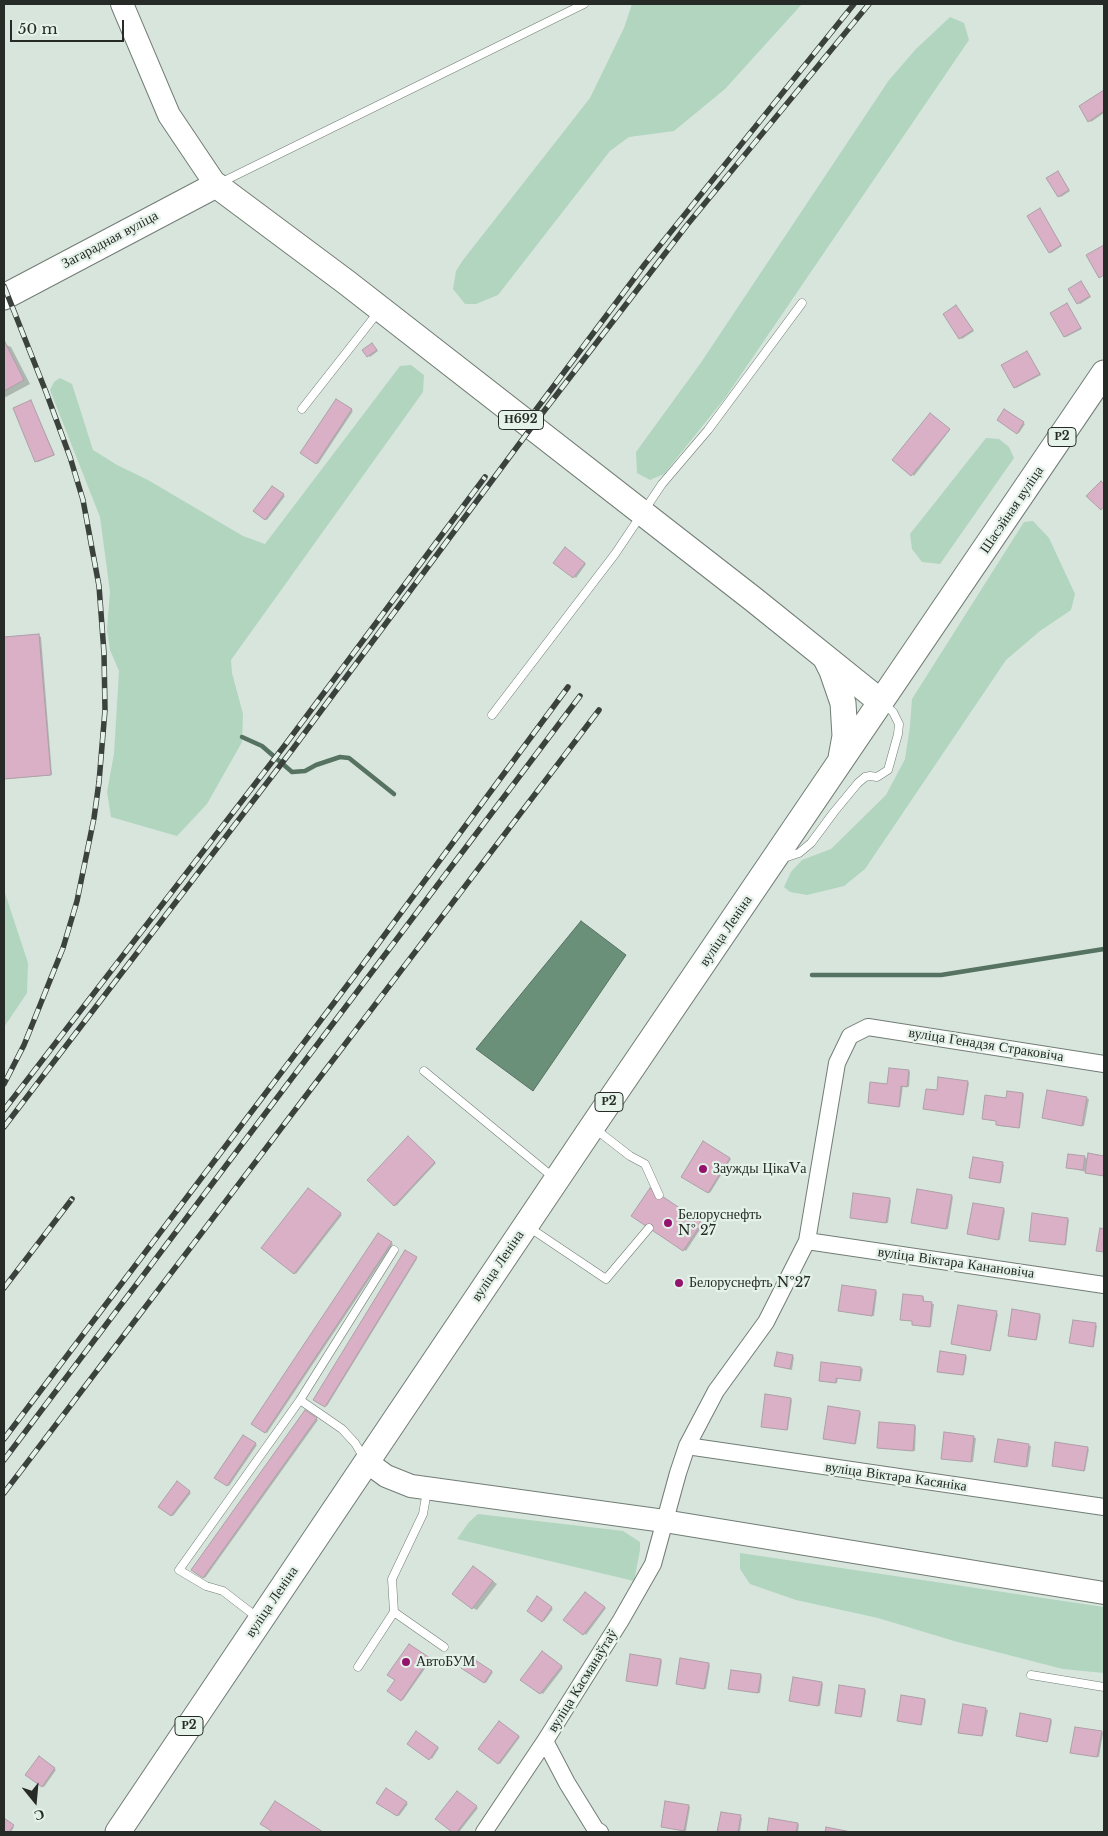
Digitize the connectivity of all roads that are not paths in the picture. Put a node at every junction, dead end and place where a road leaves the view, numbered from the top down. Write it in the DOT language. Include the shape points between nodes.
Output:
graph roads {
  1 [pos="122,4"];
  2 [pos="584,4"];
  3 [pos="216,185"];
  4 [pos="4,297"];
  5 [pos="802,303"];
  6 [pos="380,309"];
  7 [pos="1104,373"];
  8 [pos="302,408"];
  9 [pos="642,513"];
  10 [pos="824,657"];
  11 [pos="881,702"];
  12 [pos="492,715"];
  13 [pos="840,763"];
  14 [pos="772,862"];
  15 [pos="868,1026"];
  16 [pos="1104,1064"];
  17 [pos="424,1071"];
  18 [pos="592,1127"];
  19 [pos="556,1180"];
  20 [pos="659,1194"];
  21 [pos="526,1225"];
  22 [pos="648,1228"];
  23 [pos="807,1241"];
  24 [pos="394,1250"];
  25 [pos="1104,1285"];
  26 [pos="300,1400"];
  27 [pos="687,1446"];
  28 [pos="367,1462"];
  29 [pos="427,1489"];
  30 [pos="1104,1507"];
  31 [pos="664,1521"];
  32 [pos="1104,1593"];
  33 [pos="394,1612"];
  34 [pos="260,1620"];
  35 [pos="444,1647"];
  36 [pos="358,1667"];
  37 [pos="1031,1675"];
  38 [pos="1104,1687"];
  39 [pos="545,1741"];
  40 [pos="118,1832"];
  41 [pos="484,1832"];
  42 [pos="600,1832"];
  1 -- 3 [label="street, Н692" via="169,114"];
  2 -- 3 [label="lane"];
  3 -- 4 [label="main road, Загарадная вуліца"];
  3 -- 6 [label="main road, Н692"];
  5 -- 9 [label="lane"];
  6 -- 8 [label="lane"];
  6 -- 9 [label="main road, Н692"];
  7 -- 11 [label="main road, Шасэйная вуліца / Р2"];
  9 -- 10 [label="main road, Н692"];
  9 -- 12 [label="lane" via="615,554"];
  10 -- 11 [label="main road, Н692"];
  10 -- 13 [label="main road" via="843,703 845,736"];
  11 -- 13 [label="main road, вуліца Леніна / Р2"];
  11 -- 14 [label="lane" via="893,712 899,724 888,770 877,777 865,777 858,783 811,843 799,853"];
  13 -- 14 [label="main road, вуліца Леніна / Р2"];
  14 -- 18 [label="main road, вуліца Леніна / Р2"];
  15 -- 16 [label="street, вуліца Генадзя Страковіча"];
  15 -- 23 [label="street, вуліца Касманаўтаў" via="850,1036 837,1063"];
  17 -- 19 [label="lane"];
  18 -- 19 [label="main road, вуліца Леніна / Р2"];
  18 -- 20 [label="lane" via="645,1164"];
  19 -- 21 [label="main road, вуліца Леніна / Р2"];
  21 -- 22 [label="lane" via="606,1279"];
  21 -- 28 [label="main road, вуліца Леніна / Р2"];
  23 -- 25 [label="street, вуліца Віктара Канановіча"];
  23 -- 27 [label="street, вуліца Касманаўтаў" via="766,1322 716,1391"];
  24 -- 26 [label="lane"];
  26 -- 28 [label="lane" via="342,1429 355,1442"];
  26 -- 34 [label="lane" via="179,1570 206,1586 223,1591"];
  27 -- 30 [label="street, вуліца Віктара Касяніка"];
  27 -- 31 [label="street, вуліца Касманаўтаў"];
  28 -- 29 [label="street" via="397,1482"];
  28 -- 34 [label="main road, вуліца Леніна / Р2"];
  29 -- 31 [label="street"];
  29 -- 33 [label="lane" via="423,1514 392,1579"];
  31 -- 32 [label="street"];
  31 -- 39 [label="street, вуліца Касманаўтаў" via="653,1564"];
  33 -- 35 [label="lane"];
  33 -- 36 [label="lane"];
  34 -- 40 [label="main road, вуліца Леніна / Р2"];
  37 -- 38 [label="lane"];
  39 -- 41 [label="street, вуліца Касманаўтаў"];
  39 -- 42 [label="street"];
}
